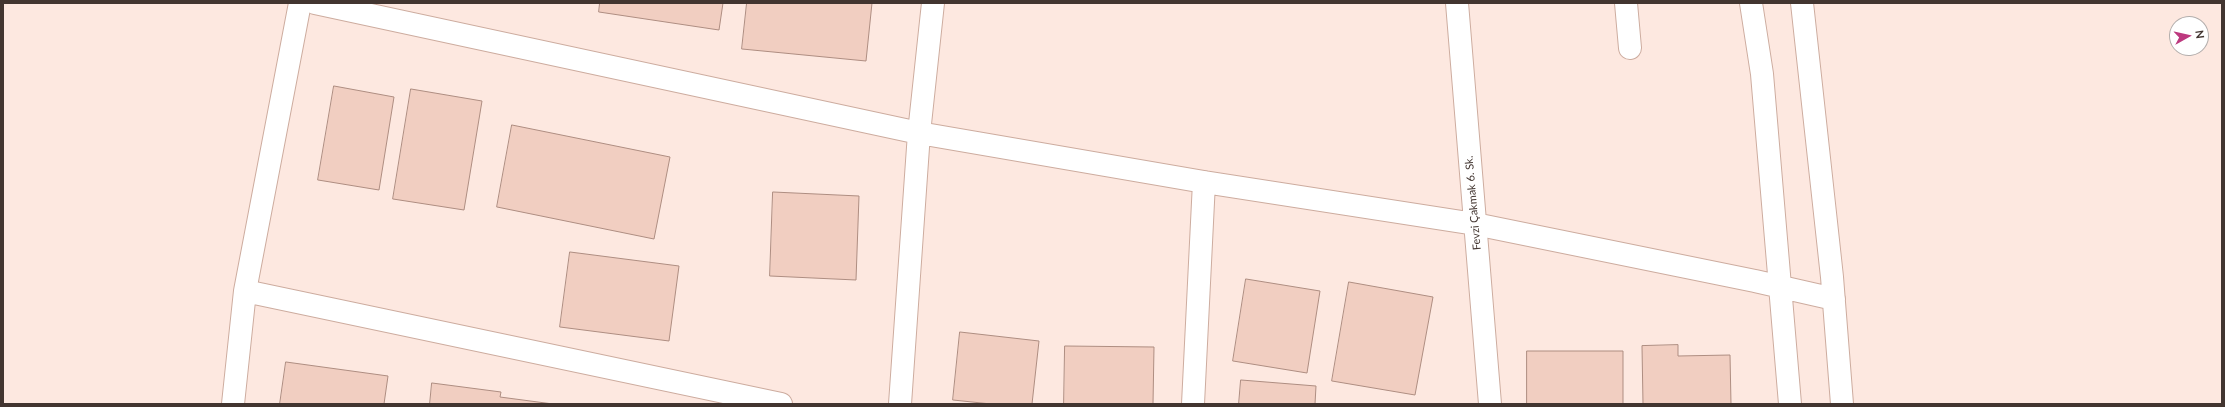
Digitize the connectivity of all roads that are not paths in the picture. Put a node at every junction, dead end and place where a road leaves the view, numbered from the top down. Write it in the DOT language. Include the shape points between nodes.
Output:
graph roads {
  1 [pos="300,3"];
  2 [pos="315,3"];
  3 [pos="933,3"];
  4 [pos="1457,3"];
  5 [pos="1626,3"];
  6 [pos="1751,3"];
  7 [pos="1802,3"];
  8 [pos="1630,48"];
  9 [pos="919,133"];
  10 [pos="1204,182"];
  11 [pos="1475,224"];
  12 [pos="1780,287"];
  13 [pos="245,291"];
  14 [pos="1834,300"];
  15 [pos="233,404"];
  16 [pos="781,404"];
  17 [pos="900,404"];
  18 [pos="1193,404"];
  19 [pos="1490,404"];
  20 [pos="1790,404"];
  21 [pos="1842,404"];
  1 -- 13 [label="street"];
  2 -- 9 [label="street"];
  3 -- 9 [label="street"];
  4 -- 11 [label="street, Fevzi Çakmak 6. Sk."];
  5 -- 8 [label="street"];
  6 -- 12 [label="street" via="1762,74"];
  7 -- 14 [label="street"];
  9 -- 10 [label="street"];
  9 -- 17 [label="street"];
  10 -- 11 [label="street"];
  10 -- 18 [label="street"];
  11 -- 12 [label="street"];
  11 -- 19 [label="street, Fevzi Çakmak 6. Sk."];
  12 -- 14 [label="street"];
  12 -- 20 [label="street"];
  13 -- 15 [label="street"];
  13 -- 16 [label="street"];
  14 -- 21 [label="street"];
}
